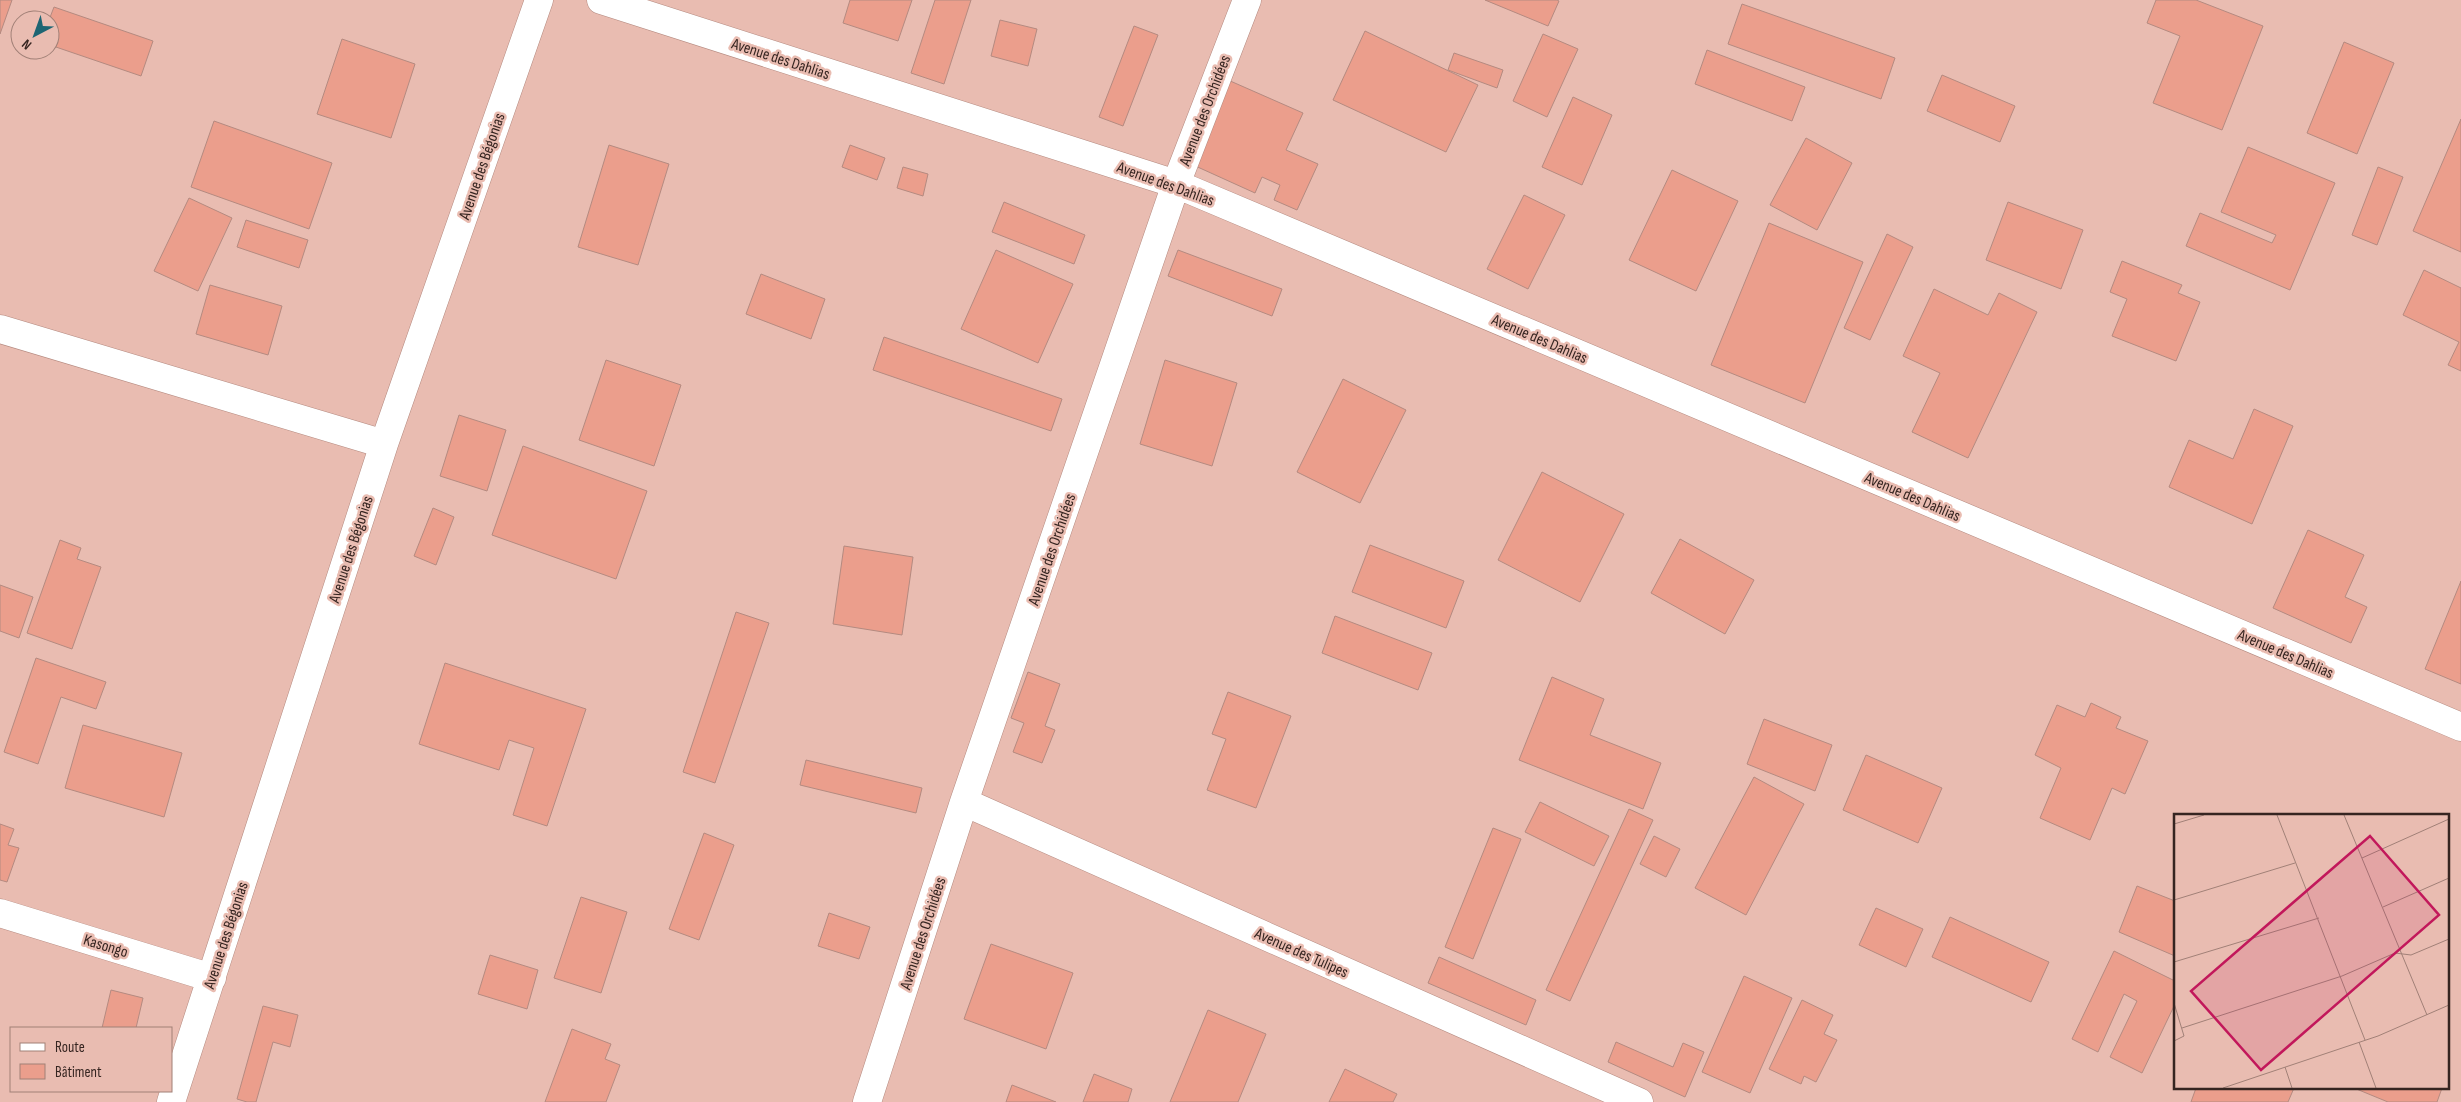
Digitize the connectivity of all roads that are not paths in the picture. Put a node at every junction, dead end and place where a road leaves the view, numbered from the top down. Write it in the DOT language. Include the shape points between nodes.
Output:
graph roads {
  1 [pos="539,0"];
  2 [pos="601,0"];
  3 [pos="1247,0"];
  4 [pos="1176,184"];
  5 [pos="0,329"];
  6 [pos="384,444"];
  7 [pos="2461,727"];
  8 [pos="964,802"];
  9 [pos="0,913"];
  10 [pos="212,978"];
  11 [pos="171,1102"];
  12 [pos="867,1102"];
  13 [pos="1639,1102"];
  1 -- 6 [label="street, Avenue des Bégonias"];
  2 -- 4 [label="street, Avenue des Dahlias"];
  3 -- 4 [label="street, Avenue des Orchidées"];
  4 -- 7 [label="street, Avenue des Dahlias"];
  4 -- 8 [label="street, Avenue des Orchidées"];
  5 -- 6 [label="street"];
  6 -- 10 [label="street, Avenue des Bégonias"];
  8 -- 12 [label="street, Avenue des Orchidées"];
  8 -- 13 [label="street, Avenue des Tulipes"];
  9 -- 10 [label="street, Kasongo"];
  10 -- 11 [label="street, Avenue des Bégonias"];
}
